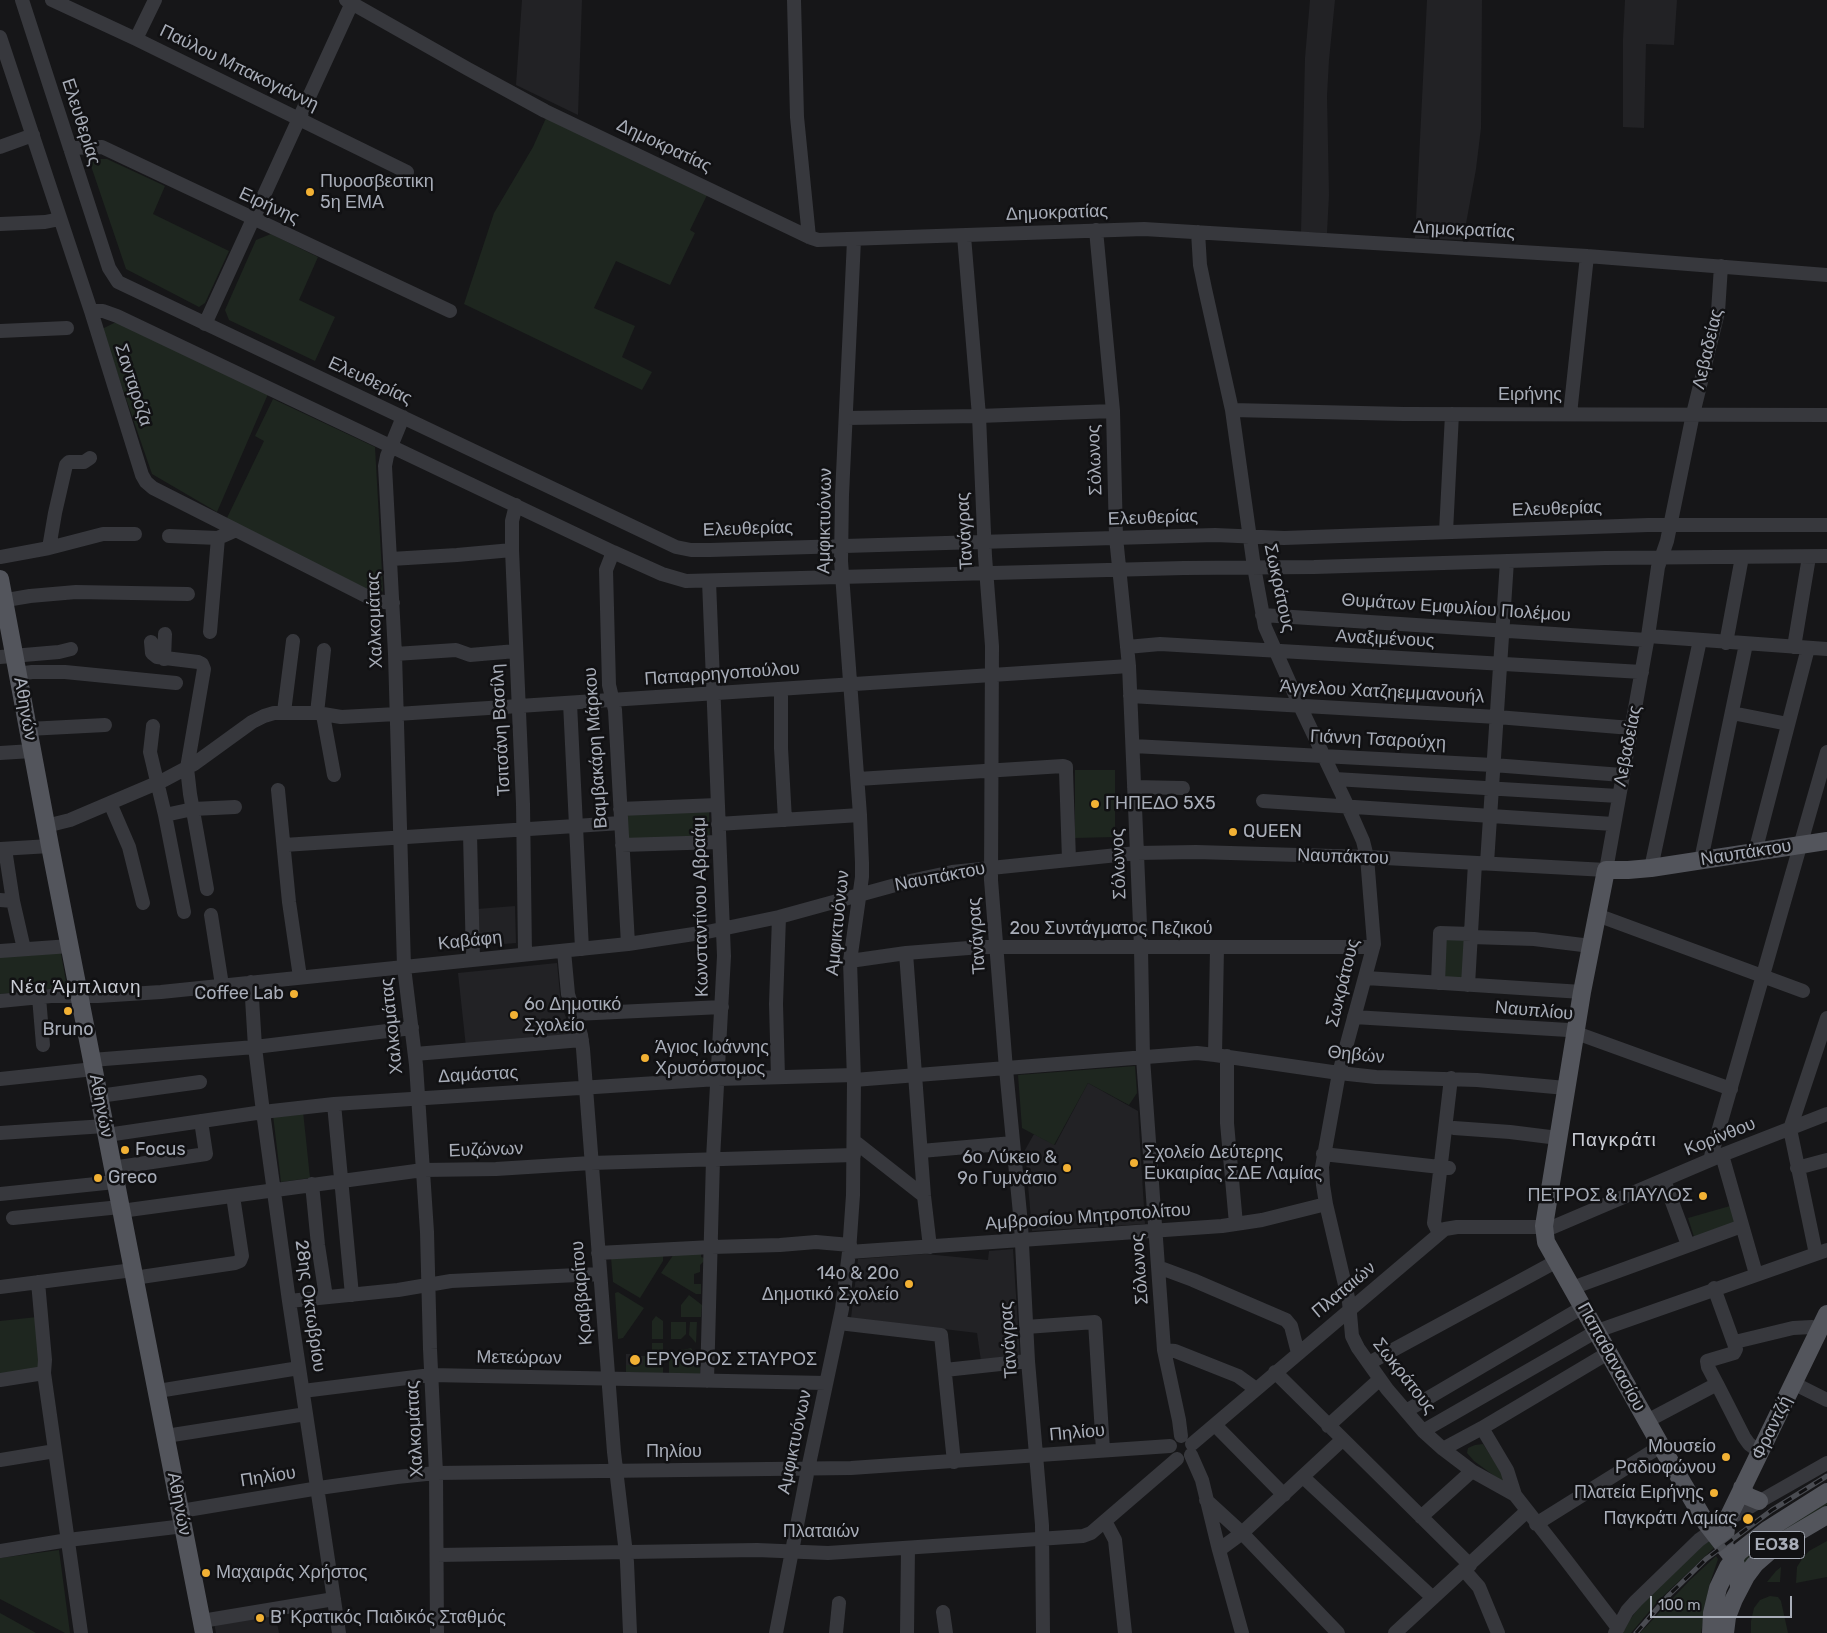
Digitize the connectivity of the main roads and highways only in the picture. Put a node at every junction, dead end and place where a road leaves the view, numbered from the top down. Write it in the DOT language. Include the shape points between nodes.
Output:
graph roads {
  1 [pos="0,580"];
  2 [pos="2,601"];
  3 [pos="7,656"];
  4 [pos="1827,841"];
  5 [pos="1606,870"];
  6 [pos="1544,1228"];
  7 [pos="1823,1329"];
  8 [pos="1742,1488"];
  9 [pos="1827,1492"];
  10 [pos="1759,1501"];
  11 [pos="1827,1515"];
  12 [pos="1729,1552"];
  13 [pos="1739,1588"];
  14 [pos="203,1627"];
  15 [pos="1711,1633"];
  16 [pos="1725,1633"];
  1 -- 2 [label="main road, Αθηνών"];
  2 -- 3 [label="main road, Αθηνών"];
  3 -- 14 [label="main road, Αθηνών" via="18,674"];
  4 -- 5 [label="main road, Ναυπάκτου" via="1651,868"];
  5 -- 6 [label="main road, Λεβαδείας" via="1582,992"];
  6 -- 12 [label="main road, Παπαθανασίου" via="1546,1242 1661,1446 1711,1530"];
  7 -- 8 [label="main road, Φραντζή"];
  8 -- 10 [label="main road" via="1748,1496"];
  8 -- 12 [label="main road, Φραντζή" via="1727,1520"];
  9 -- 12 [label="main road, ΕΟ38" via="1744,1547"];
  11 -- 13 [label="main road, ΕΟ38" via="1771,1549 1755,1564"];
  12 -- 13 [label="main road" via="1738,1571"];
  12 -- 15 [label="main road, ΕΟ38" via="1716,1593"];
  13 -- 16 [label="main road, ΕΟ38" via="1729,1611"];
}
